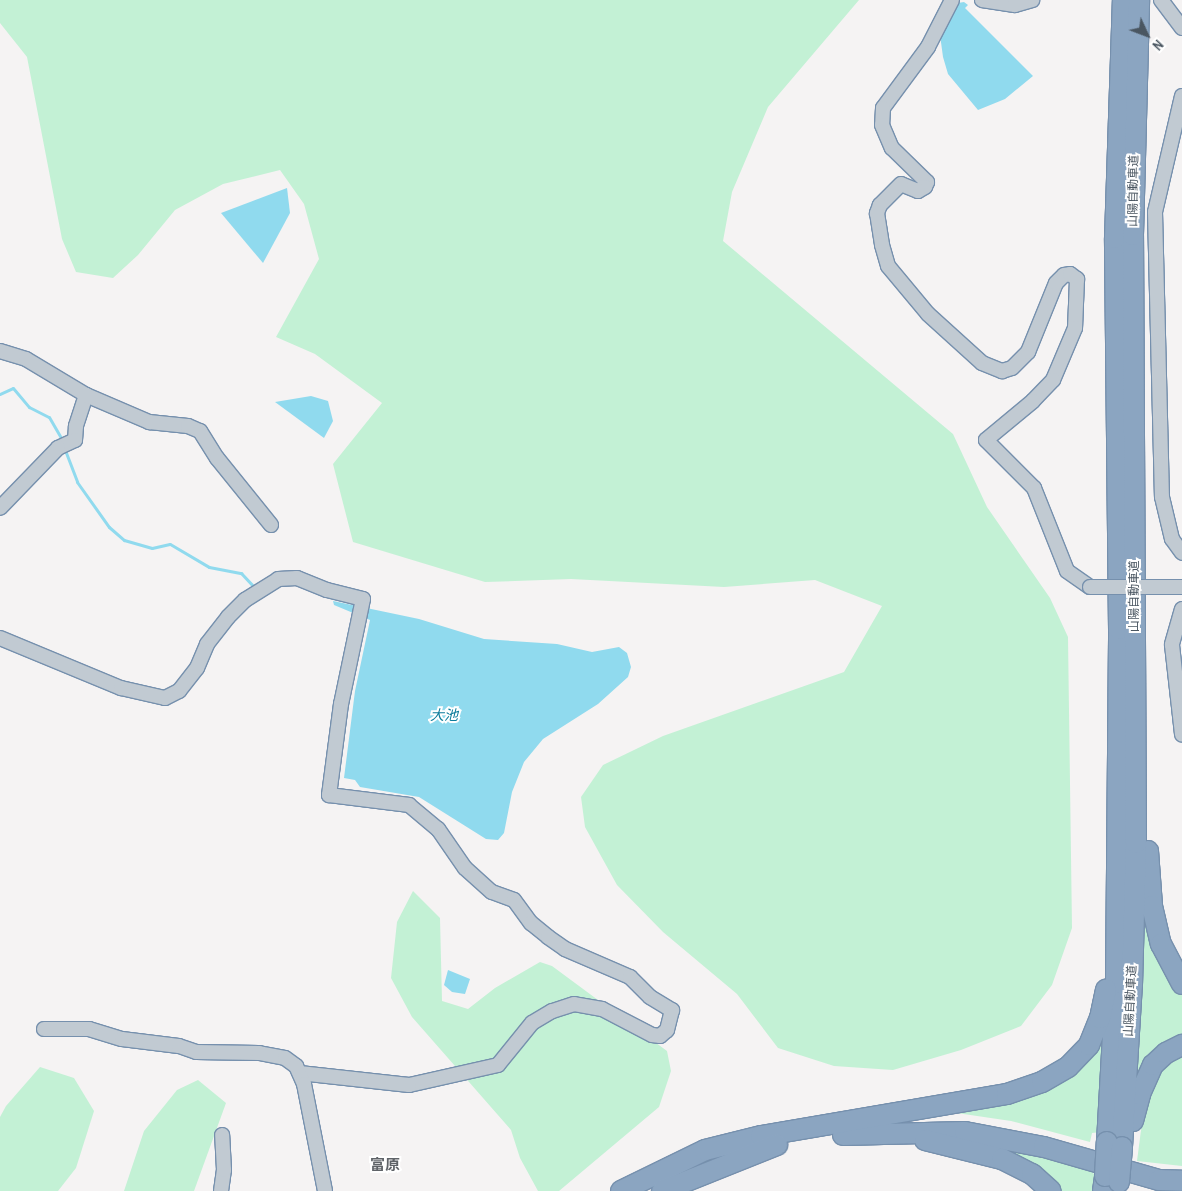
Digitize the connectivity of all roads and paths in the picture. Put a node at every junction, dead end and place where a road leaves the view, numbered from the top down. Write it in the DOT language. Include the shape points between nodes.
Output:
graph roads {
  1 [pos="952,0"];
  2 [pos="982,0"];
  3 [pos="1032,0"];
  4 [pos="1123,0"];
  5 [pos="1139,0"];
  6 [pos="1160,0"];
  7 [pos="1182,28"];
  8 [pos="1129,42"];
  9 [pos="1182,96"];
  10 [pos="0,351"];
  11 [pos="86,395"];
  12 [pos="0,508"];
  13 [pos="271,525"];
  14 [pos="1182,553"];
  15 [pos="1182,587"];
  16 [pos="1182,610"];
  17 [pos="1136,612"];
  18 [pos="0,638"];
  19 [pos="1182,734"];
  20 [pos="1116,939"];
  21 [pos="1182,984"];
  22 [pos="44,1030"];
  23 [pos="1182,1045"];
  24 [pos="300,1074"];
  25 [pos="870,1126"];
  26 [pos="222,1135"];
  27 [pos="764,1141"];
  28 [pos="1120,1146"];
  29 [pos="1182,1173"];
  30 [pos="1182,1181"];
  31 [pos="1111,1185"];
  32 [pos="221,1191"];
  33 [pos="325,1191"];
  34 [pos="621,1191"];
  35 [pos="635,1191"];
  36 [pos="662,1191"];
  37 [pos="692,1191"];
  38 [pos="1051,1191"];
  1 -- 15 [label="street, bridge" via="923,54 883,108 882,125 892,148 927,182 918,191 900,184 880,205 877,213 888,266 928,314 982,363 1002,371 1012,368 1028,352 1056,283 1064,275 1070,274 1077,279 1075,328 1053,380 1033,402 986,440 1034,488 1068,571 1090,587"];
  2 -- 3 [label="street" via="1015,6"];
  4 -- 8 [label="highway, 山陽自動車道"];
  5 -- 8 [label="highway, 山陽自動車道"];
  6 -- 7 [label="street"];
  8 -- 17 [label="highway, 山陽自動車道"];
  8 -- 20 [label="highway, 山陽自動車道" via="1115,238 1119,629"];
  9 -- 14 [label="street" via="1155,212 1162,497 1172,539"];
  10 -- 11 [label="street" via="26,359"];
  11 -- 12 [label="street" via="75,440 58,448"];
  11 -- 13 [label="street" via="150,422 188,426 200,431 217,458"];
  16 -- 19 [label="street" via="1172,645"];
  17 -- 21 [label="highway" via="1152,906 1160,944"];
  17 -- 28 [label="highway, 山陽自動車道" via="1135,913"];
  18 -- 24 [label="street" via="121,688 165,698 179,691 197,668 208,644 228,617 245,600 278,579 297,578 327,590 363,598 341,704 329,794 408,805 438,829 465,868 492,892 514,900 531,923 548,937 565,949 630,977 650,997 672,1010 666,1030 660,1036 602,1009 574,1004 552,1011 532,1023 498,1064 409,1085"];
  20 -- 25 [label="highway" via="1100,1018 1089,1045 1068,1067 1042,1082 1007,1094"];
  20 -- 28 [label="highway, 山陽自動車道"];
  22 -- 24 [label="street" via="89,1029 122,1040 179,1046 196,1052 274,1055 296,1066"];
  23 -- 28 [label="highway" via="1166,1053 1146,1079"];
  24 -- 33 [label="street"];
  25 -- 27 [label="highway" via="826,1136"];
  25 -- 29 [label="highway" via="1010,1130 1138,1167"];
  25 -- 30 [label="highway" via="965,1132 1044,1147 1159,1180"];
  25 -- 38 [label="highway" via="1002,1159 1032,1174"];
  26 -- 32 [label="street" via="224,1170"];
  27 -- 34 [label="highway" via="705,1150"];
  27 -- 35 [label="highway"];
  27 -- 36 [label="highway"];
  27 -- 37 [label="highway"];
  28 -- 31 [label="highway, 山陽自動車道, bridge"];
}
